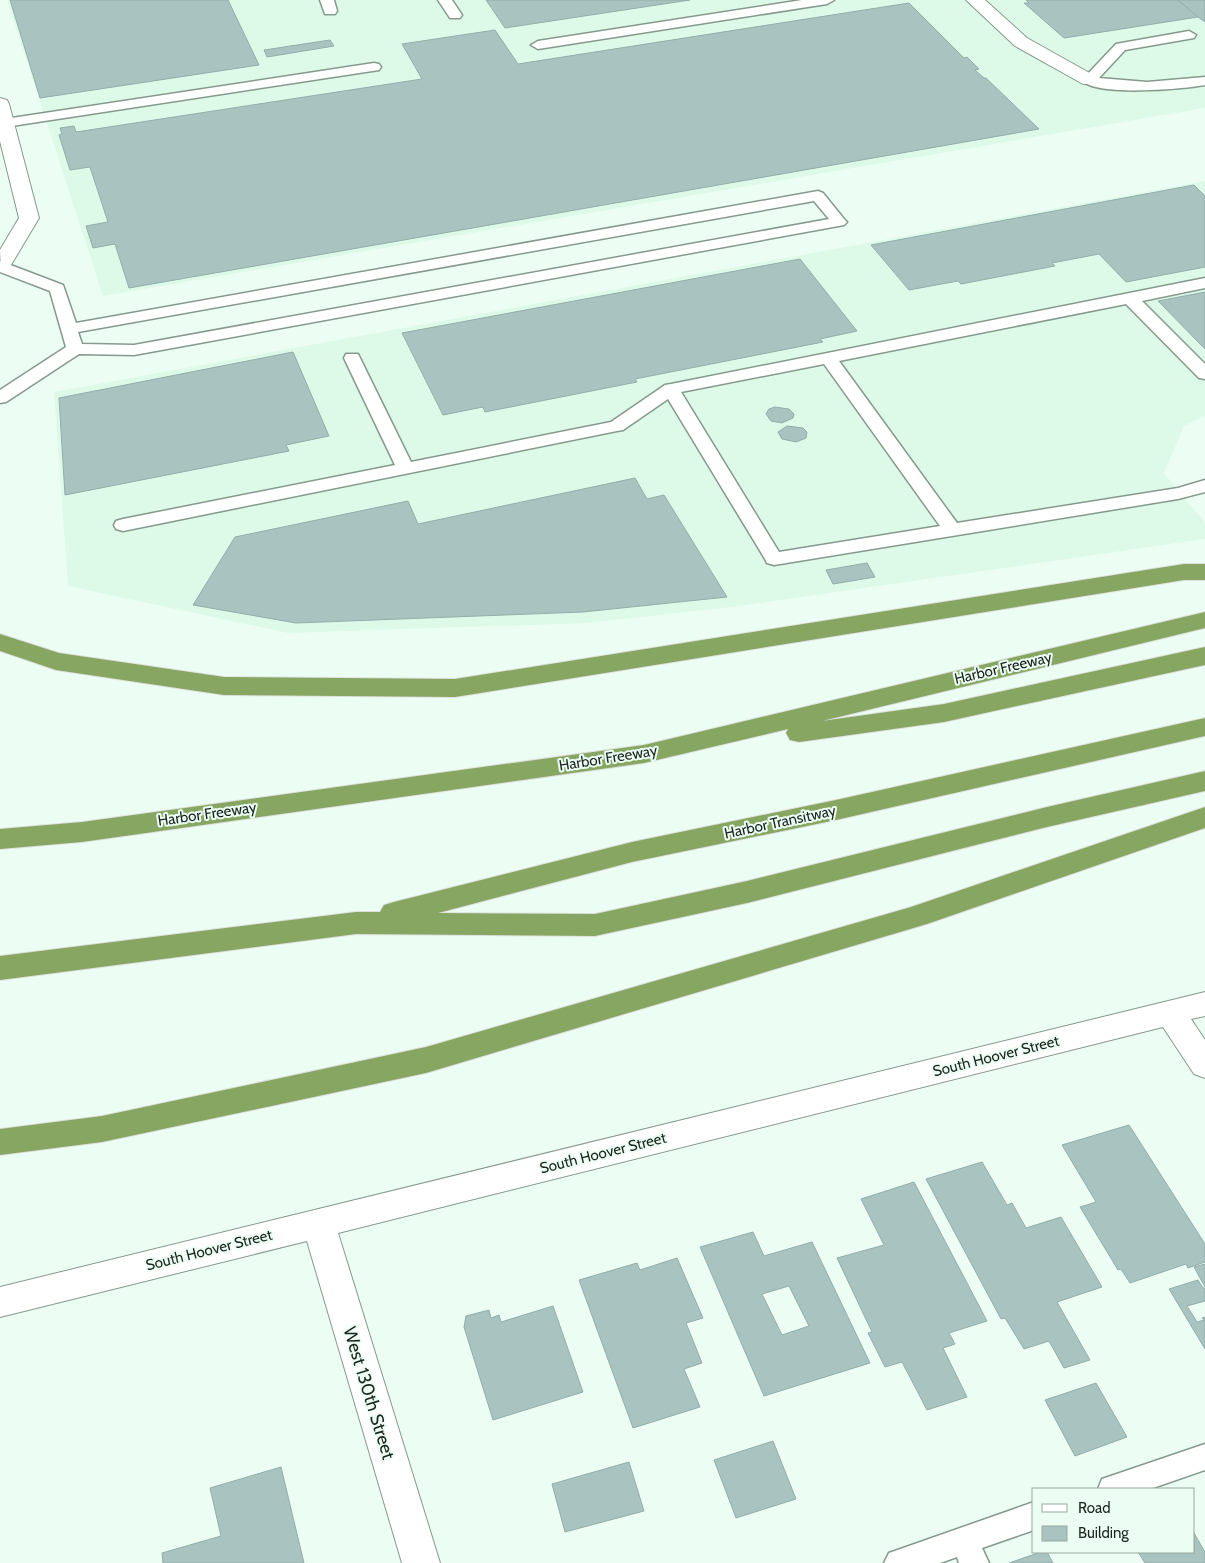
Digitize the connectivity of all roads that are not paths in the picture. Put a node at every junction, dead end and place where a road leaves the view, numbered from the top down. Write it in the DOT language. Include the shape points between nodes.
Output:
graph roads {
  1 [pos="445,0"];
  2 [pos="826,0"];
  3 [pos="975,0"];
  4 [pos="455,14"];
  5 [pos="1190,35"];
  6 [pos="538,45"];
  7 [pos="374,67"];
  8 [pos="1090,80"];
  9 [pos="1205,81"];
  10 [pos="0,104"];
  11 [pos="5,123"];
  12 [pos="0,266"];
  13 [pos="1205,283"];
  14 [pos="1130,298"];
  15 [pos="70,329"];
  16 [pos="75,350"];
  17 [pos="352,358"];
  18 [pos="829,358"];
  19 [pos="1205,374"];
  20 [pos="671,389"];
  21 [pos="0,398"];
  22 [pos="406,469"];
  23 [pos="1205,486"];
  24 [pos="123,526"];
  25 [pos="952,530"];
  26 [pos="1205,572"];
  27 [pos="1205,620"];
  28 [pos="0,642"];
  29 [pos="1205,656"];
  30 [pos="1205,727"];
  31 [pos="644,754"];
  32 [pos="1205,781"];
  33 [pos="1205,817"];
  34 [pos="0,839"];
  35 [pos="356,923"];
  36 [pos="0,968"];
  37 [pos="1205,1004"];
  38 [pos="1170,1013"];
  39 [pos="1205,1065"];
  40 [pos="0,1142"];
  41 [pos="318,1223"];
  42 [pos="0,1302"];
  43 [pos="1205,1457"];
  44 [pos="1115,1488"];
  45 [pos="1032,1517"];
  46 [pos="969,1552"];
  47 [pos="421,1563"];
  48 [pos="899,1563"];
  1 -- 4 [label="lane"];
  2 -- 6 [label="lane"];
  3 -- 8 [label="street" via="1021,42"];
  5 -- 8 [label="lane" via="1121,47"];
  7 -- 11 [label="lane"];
  8 -- 9 [label="lane" via="1118,87"];
  10 -- 11 [label="street"];
  11 -- 12 [label="street" via="28,218"];
  12 -- 15 [label="lane" via="57,288"];
  13 -- 14 [label="lane"];
  14 -- 18 [label="lane"];
  14 -- 19 [label="lane"];
  15 -- 16 [label="lane"];
  15 -- 16 [label="lane" via="818,196 839,222 134,350"];
  16 -- 21 [label="lane"];
  17 -- 22 [label="lane"];
  18 -- 20 [label="lane"];
  18 -- 25 [label="lane"];
  20 -- 22 [label="lane" via="617,426"];
  20 -- 25 [label="lane" via="774,559"];
  22 -- 24 [label="lane"];
  23 -- 25 [label="lane" via="1178,494"];
  26 -- 28 [label="highway" via="1174,574 455,688 224,686 56,662"];
  27 -- 31 [label="highway, Harbor Freeway"];
  29 -- 31 [label="highway" via="944,713"];
  30 -- 35 [label="highway, Harbor Transitway" via="846,808 632,852"];
  31 -- 34 [label="highway, Harbor Freeway" via="92,830"];
  32 -- 35 [label="highway" via="747,892 595,925"];
  33 -- 40 [label="highway" via="917,916 426,1060 102,1129"];
  35 -- 36 [label="highway"];
  37 -- 38 [label="street, South Hoover Street"];
  38 -- 39 [label="street"];
  38 -- 41 [label="street, South Hoover Street"];
  41 -- 42 [label="street, South Hoover Street"];
  41 -- 47 [label="street, West 130th Street"];
  43 -- 44 [label="lane"];
  45 -- 46 [label="lane"];
  46 -- 48 [label="lane"];
}
